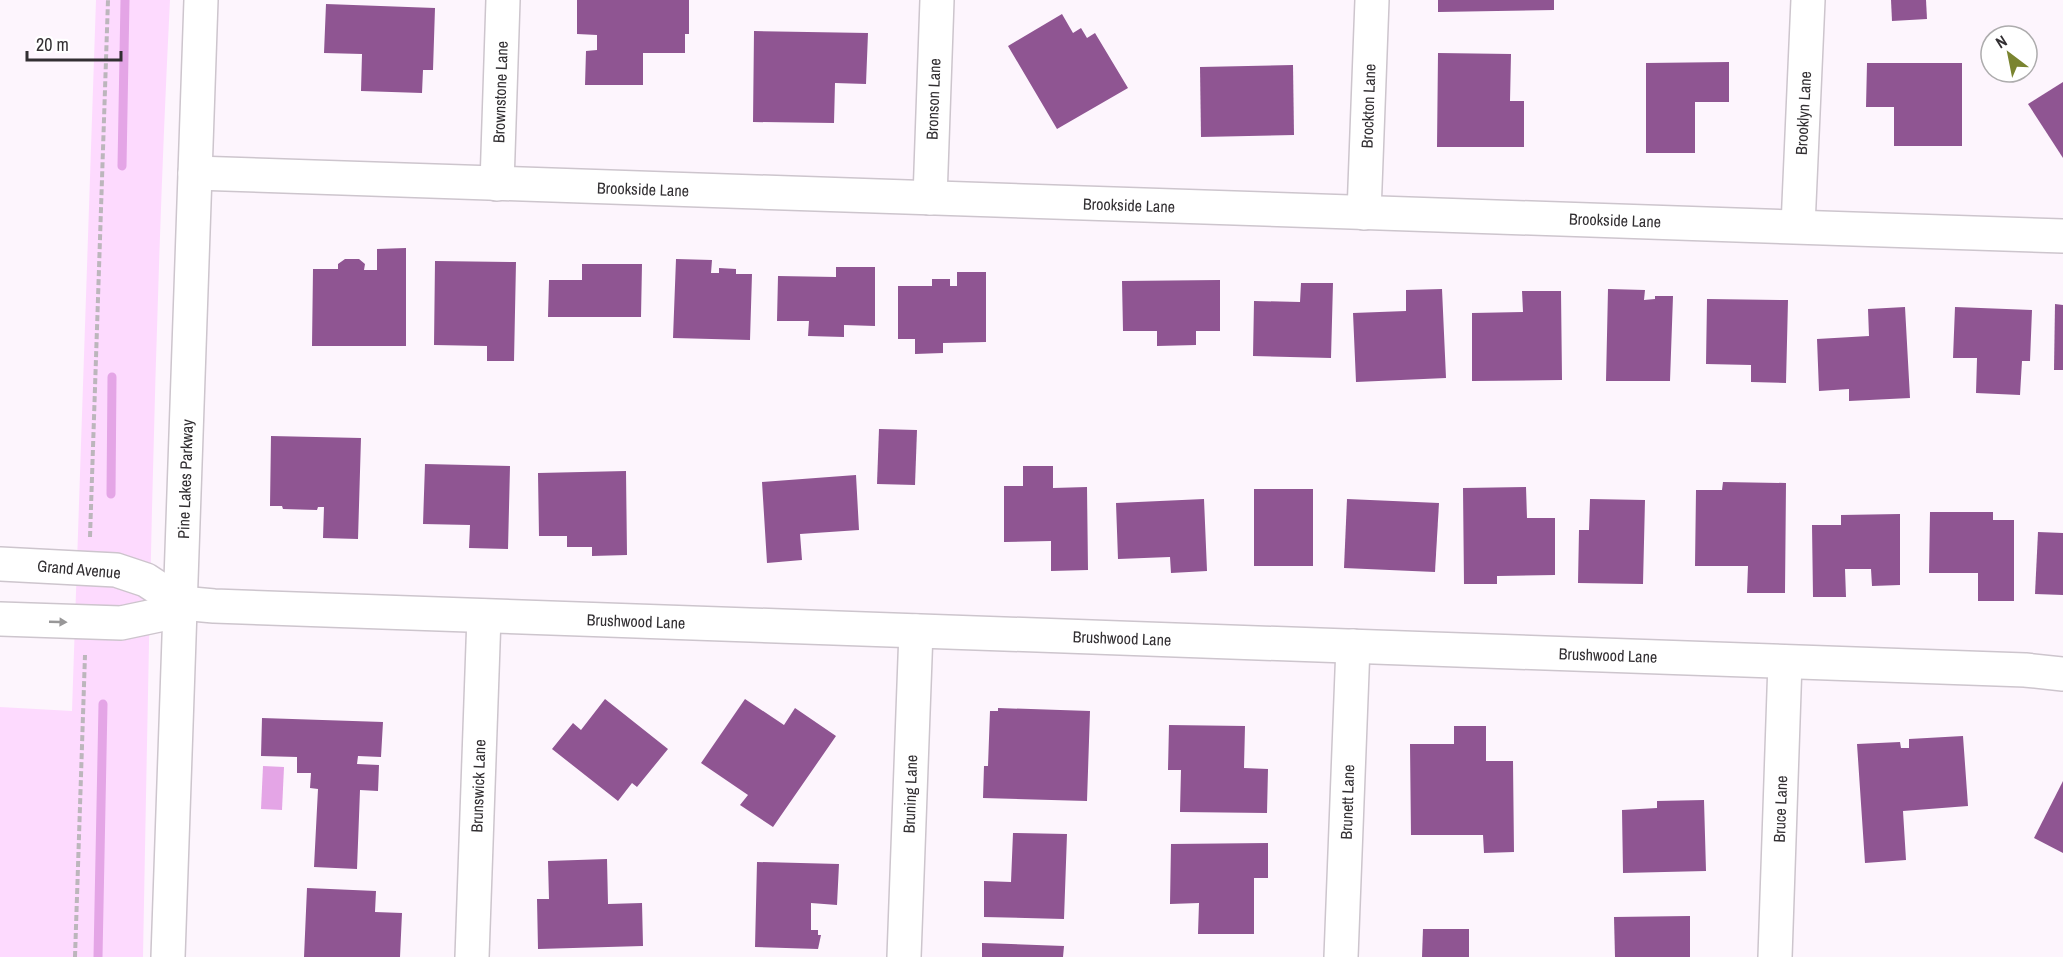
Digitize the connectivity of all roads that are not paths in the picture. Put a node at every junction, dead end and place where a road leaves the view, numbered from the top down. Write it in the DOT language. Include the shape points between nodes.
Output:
graph roads {
  1 [pos="201,0"];
  2 [pos="503,0"];
  3 [pos="937,0"];
  4 [pos="1372,0"];
  5 [pos="1808,0"];
  6 [pos="195,173"];
  7 [pos="497,184"];
  8 [pos="930,198"];
  9 [pos="1364,213"];
  10 [pos="1798,226"];
  11 [pos="2063,236"];
  12 [pos="0,564"];
  13 [pos="181,603"];
  14 [pos="484,616"];
  15 [pos="0,620"];
  16 [pos="916,631"];
  17 [pos="1353,646"];
  18 [pos="1785,662"];
  19 [pos="2063,674"];
  20 [pos="168,957"];
  21 [pos="472,957"];
  22 [pos="904,957"];
  23 [pos="1341,957"];
  24 [pos="1775,957"];
  1 -- 6 [label="street, Pine Lakes Parkway"];
  2 -- 7 [label="street, Brownstone Lane"];
  3 -- 8 [label="street, Bronson Lane"];
  4 -- 9 [label="street, Brockton Lane"];
  5 -- 10 [label="street, Brooklyn Lane"];
  6 -- 7 [label="street, Brookside Lane"];
  6 -- 13 [label="street, Pine Lakes Parkway"];
  7 -- 8 [label="street, Brookside Lane"];
  8 -- 9 [label="street, Brookside Lane"];
  9 -- 10 [label="street, Brookside Lane"];
  10 -- 11 [label="street, Brookside Lane"];
  12 -- 13 [label="street, Grand Avenue" via="116,570 146,580"];
  13 -- 14 [label="street, Brushwood Lane"];
  15 -- 13 [label="street, one-way" via="121,623 159,615"];
  13 -- 20 [label="street, Pine Lakes Parkway"];
  14 -- 16 [label="street, Brushwood Lane"];
  14 -- 21 [label="street, Brunswick Lane"];
  16 -- 17 [label="street, Brushwood Lane"];
  16 -- 22 [label="street, Bruning Lane"];
  17 -- 18 [label="street, Brushwood Lane"];
  17 -- 23 [label="street, Brunett Lane"];
  18 -- 19 [label="street, Brushwood Lane"];
  18 -- 24 [label="street, Bruce Lane"];
}
